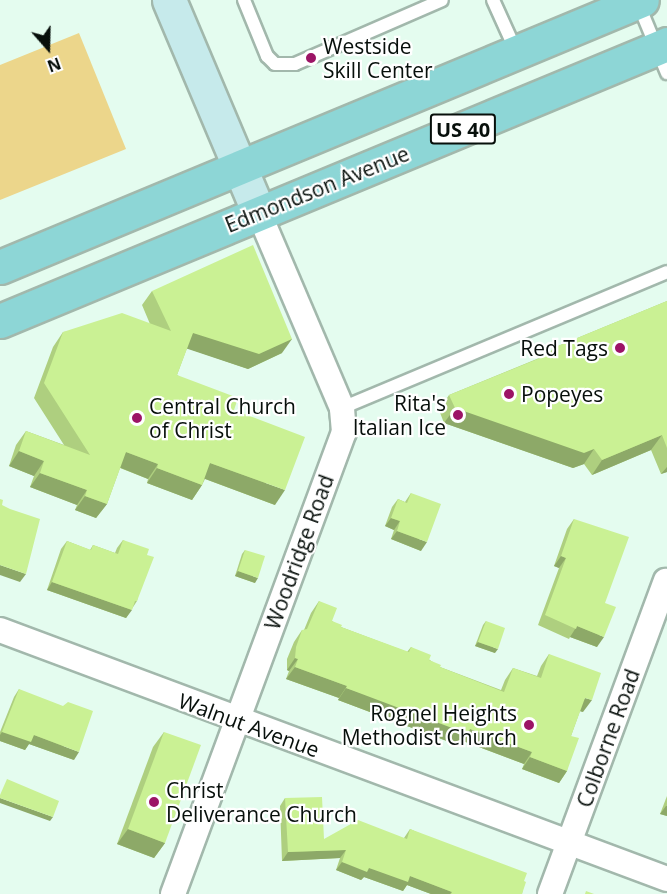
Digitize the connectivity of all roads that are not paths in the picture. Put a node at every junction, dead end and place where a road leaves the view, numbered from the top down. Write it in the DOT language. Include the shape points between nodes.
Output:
graph roads {
  1 [pos="169,0"];
  2 [pos="244,0"];
  3 [pos="442,0"];
  4 [pos="493,0"];
  5 [pos="639,1"];
  6 [pos="517,52"];
  7 [pos="664,55"];
  8 [pos="240,167"];
  9 [pos="259,213"];
  10 [pos="0,267"];
  11 [pos="667,272"];
  12 [pos="1,323"];
  13 [pos="342,408"];
  14 [pos="666,581"];
  15 [pos="0,630"];
  16 [pos="237,721"];
  17 [pos="569,843"];
  18 [pos="667,879"];
  19 [pos="173,894"];
  20 [pos="550,894"];
  1 -- 8 [label="street"];
  2 -- 3 [label="lane" via="267,56 275,64 295,64"];
  4 -- 6 [label="lane"];
  5 -- 6 [label="main road, US 40"];
  5 -- 7 [label="lane"];
  6 -- 8 [label="main road, US 40"];
  7 -- 9 [label="main road, Edmondson Avenue / US 40"];
  8 -- 9 [label="street"];
  8 -- 10 [label="main road, US 40"];
  9 -- 12 [label="main road, Edmondson Avenue / US 40"];
  9 -- 13 [label="street, Woodridge Road"];
  11 -- 13 [label="lane"];
  13 -- 16 [label="street, Woodridge Road" via="344,432"];
  14 -- 17 [label="street, Colborne Road"];
  15 -- 16 [label="street, Walnut Avenue"];
  16 -- 17 [label="street, Walnut Avenue"];
  16 -- 19 [label="street, Woodridge Road"];
  17 -- 18 [label="street, Walnut Avenue"];
  17 -- 20 [label="street, Colborne Road"];
}
